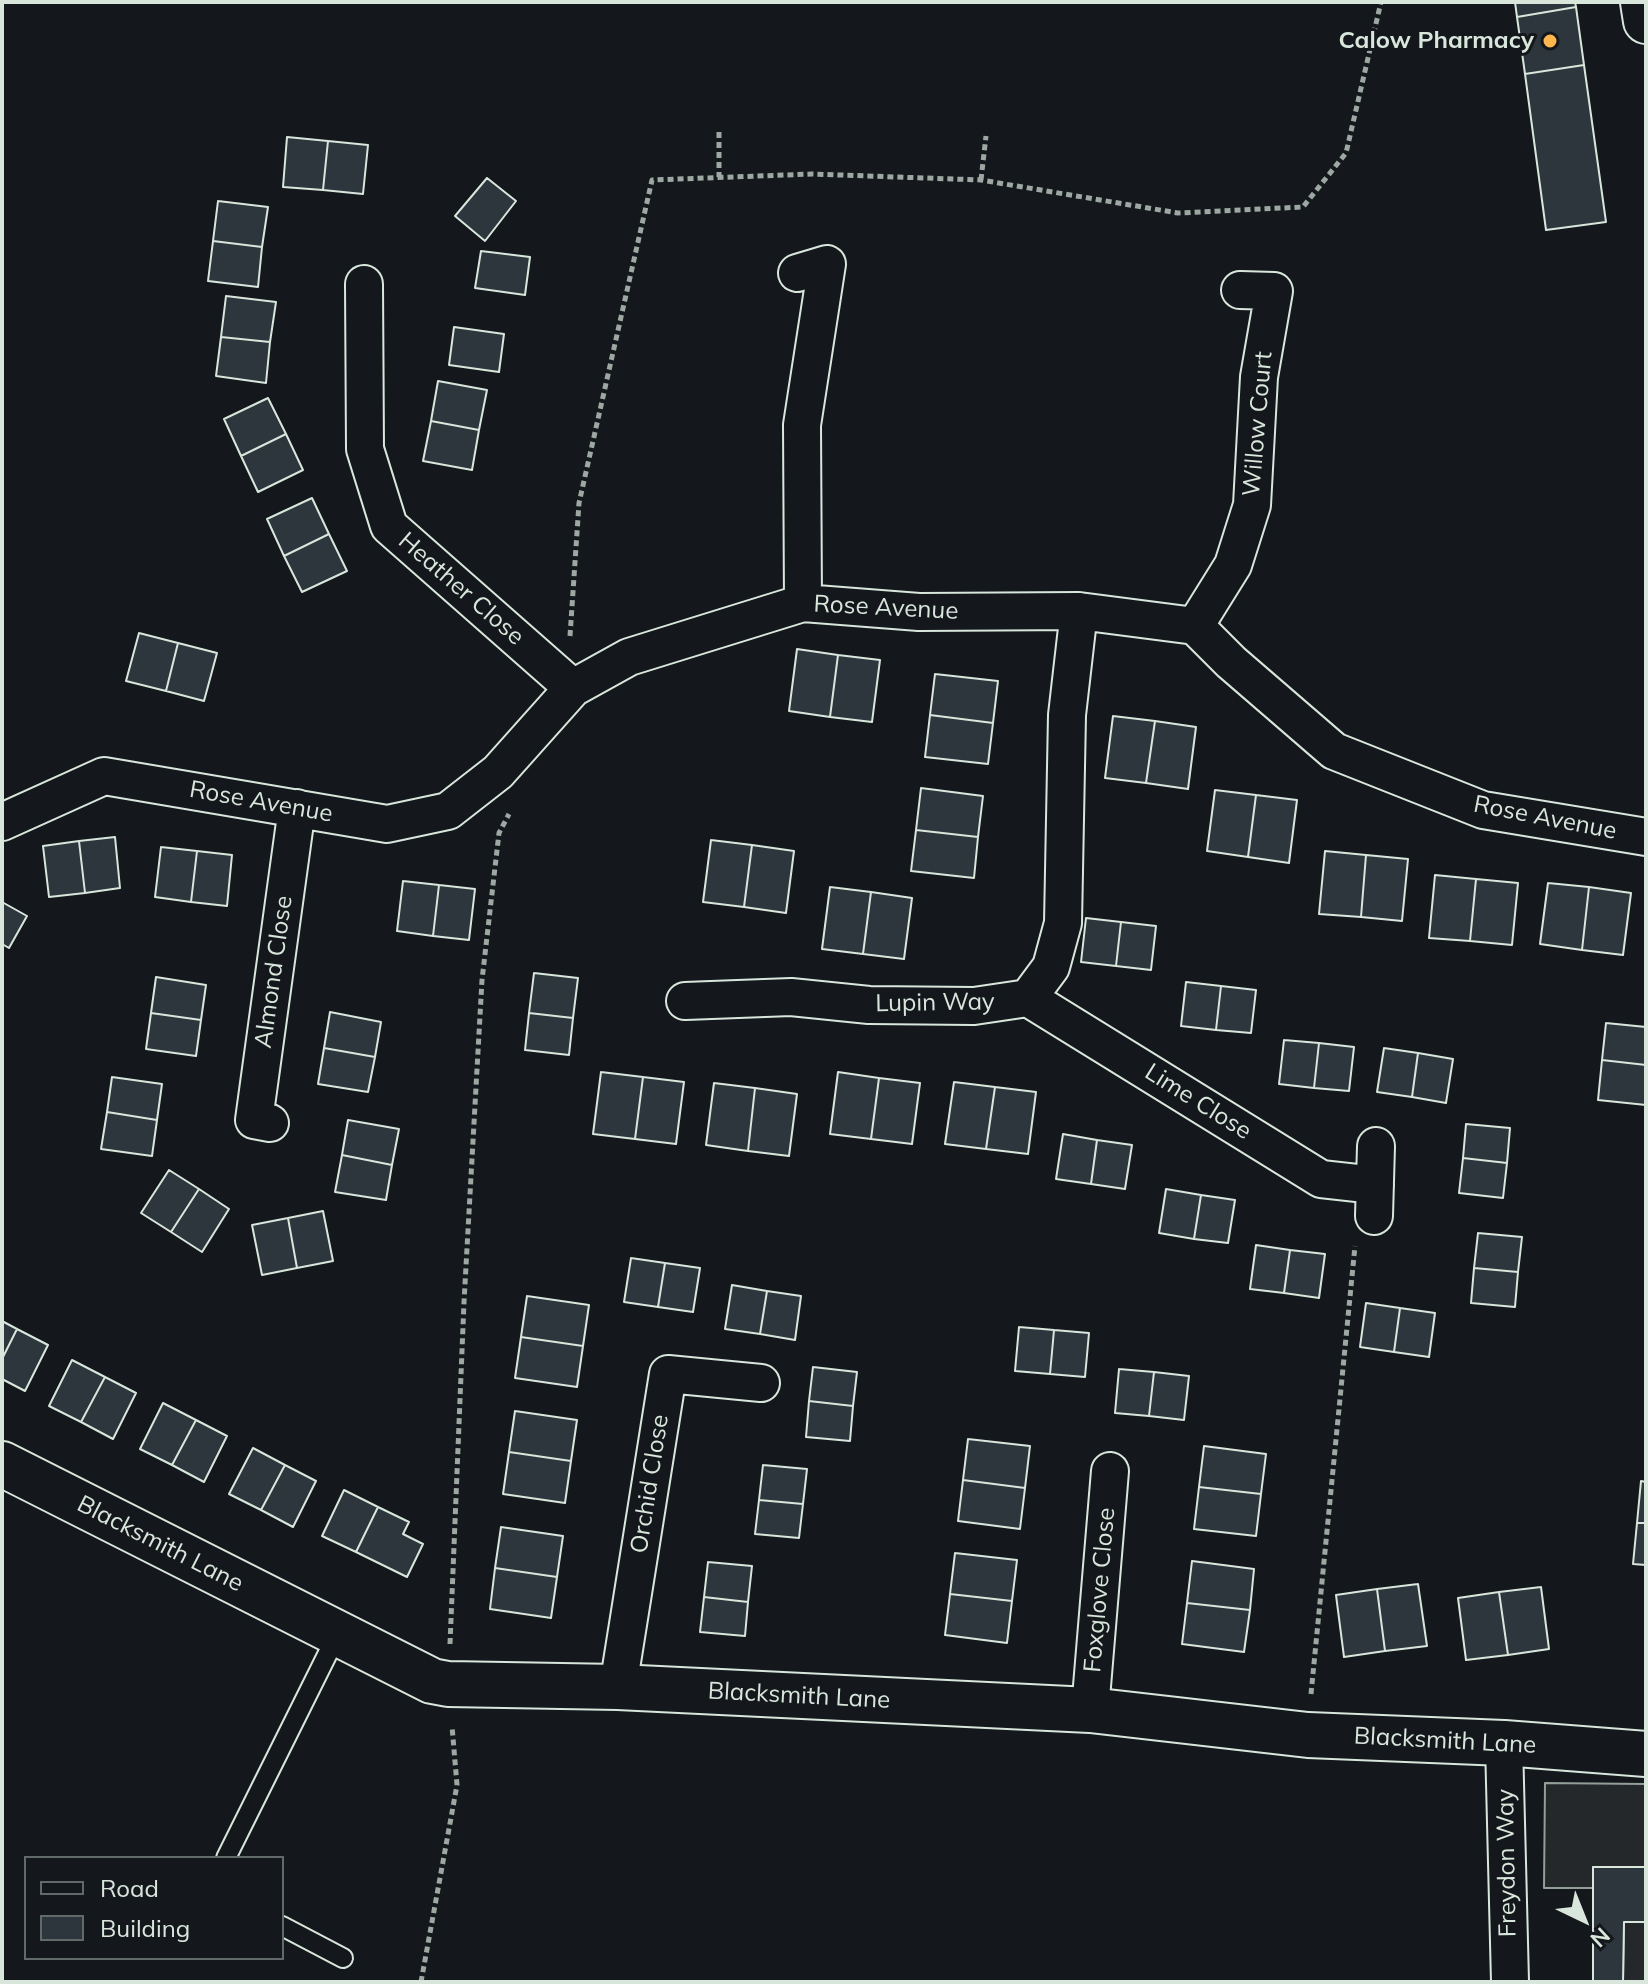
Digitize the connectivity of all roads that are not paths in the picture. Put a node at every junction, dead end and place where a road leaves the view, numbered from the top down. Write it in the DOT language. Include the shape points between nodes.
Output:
graph roads {
  1 [pos="1643,2"];
  2 [pos="1646,21"];
  3 [pos="827,265"];
  4 [pos="364,284"];
  5 [pos="1271,291"];
  6 [pos="803,603"];
  7 [pos="1079,611"];
  8 [pos="1195,626"];
  9 [pos="573,688"];
  10 [pos="297,808"];
  11 [pos="2,822"];
  12 [pos="1646,837"];
  13 [pos="1028,998"];
  14 [pos="685,1001"];
  15 [pos="254,1122"];
  16 [pos="1376,1146"];
  17 [pos="761,1383"];
  18 [pos="2,1464"];
  19 [pos="1110,1471"];
  20 [pos="338,1633"];
  21 [pos="618,1687"];
  22 [pos="1090,1710"];
  23 [pos="1504,1743"];
  24 [pos="1646,1754"];
  25 [pos="227,1856"];
  26 [pos="284,1927"];
  27 [pos="343,1958"];
  28 [pos="1510,1982"];
  1 -- 2 [label="street"];
  3 -- 6 [label="street" via="802,425"];
  4 -- 9 [label="street, Heather Close" via="365,449 389,526"];
  5 -- 8 [label="street, Willow Court" via="1259,377 1252,505 1233,565"];
  6 -- 7 [label="street, Rose Avenue" via="919,612"];
  6 -- 9 [label="street, Rose Avenue" via="629,657"];
  7 -- 8 [label="street, Rose Avenue"];
  7 -- 13 [label="street, Lupin Way" via="1067,715 1063,923 1051,967"];
  8 -- 12 [label="street, Rose Avenue" via="1334,751 1483,810"];
  9 -- 10 [label="street, Rose Avenue" via="498,772 448,811 387,824"];
  10 -- 11 [label="street, Rose Avenue" via="104,776"];
  10 -- 15 [label="street, Almond Close"];
  13 -- 14 [label="street, Lupin Way" via="974,1006 869,1005 791,997"];
  13 -- 16 [label="street, Lime Close" via="1321,1179 1374,1201"];
  17 -- 21 [label="street, Orchid Close" via="668,1374"];
  18 -- 20 [label="street, Blacksmith Lane"];
  19 -- 22 [label="street, Foxglove Close"];
  20 -- 21 [label="street, Blacksmith Lane" via="432,1681"];
  20 -- 25 [label="lane"];
  21 -- 22 [label="street, Blacksmith Lane"];
  22 -- 23 [label="street, Blacksmith Lane" via="1308,1735"];
  23 -- 24 [label="street, Blacksmith Lane"];
  23 -- 28 [label="street, Freydon Way"];
  26 -- 27 [label="lane"];
}
